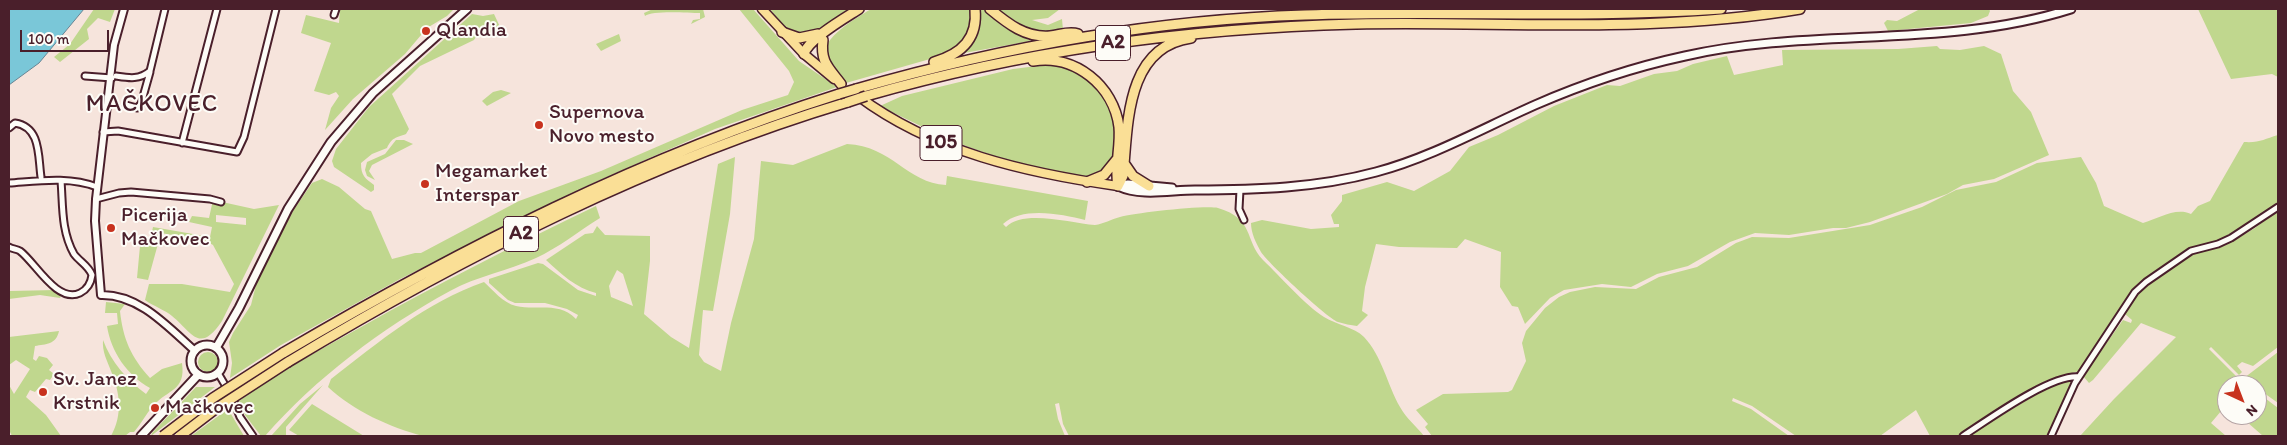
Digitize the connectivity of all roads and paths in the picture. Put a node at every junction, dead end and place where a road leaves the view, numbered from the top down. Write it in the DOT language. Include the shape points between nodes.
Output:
graph roads {
  1 [pos="124,9"];
  2 [pos="165,9"];
  3 [pos="217,9"];
  4 [pos="276,9"];
  5 [pos="467,9"];
  6 [pos="762,9"];
  7 [pos="859,9"];
  8 [pos="975,9"];
  9 [pos="990,9"];
  10 [pos="1721,9"];
  11 [pos="1800,9"];
  12 [pos="2070,9"];
  13 [pos="831,29"];
  14 [pos="1231,30"];
  15 [pos="782,32"];
  16 [pos="1086,36"];
  17 [pos="823,40"];
  18 [pos="804,54"];
  19 [pos="996,62"];
  20 [pos="150,71"];
  21 [pos="912,73"];
  22 [pos="85,76"];
  23 [pos="114,77"];
  24 [pos="842,84"];
  25 [pos="126,105"];
  26 [pos="9,128"];
  27 [pos="104,132"];
  28 [pos="182,142"];
  29 [pos="1121,161"];
  30 [pos="41,177"];
  31 [pos="61,181"];
  32 [pos="1088,182"];
  33 [pos="9,183"];
  34 [pos="1118,186"];
  35 [pos="1149,186"];
  36 [pos="97,187"];
  37 [pos="1182,190"];
  38 [pos="1240,190"];
  39 [pos="96,199"];
  40 [pos="221,202"];
  41 [pos="2278,207"];
  42 [pos="1244,220"];
  43 [pos="9,248"];
  44 [pos="216,348"];
  45 [pos="195,351"];
  46 [pos="218,374"];
  47 [pos="198,375"];
  48 [pos="2079,377"];
  49 [pos="141,436"];
  50 [pos="163,436"];
  51 [pos="180,436"];
  52 [pos="253,436"];
  53 [pos="1962,436"];
  54 [pos="2051,436"];
  1 -- 23 [label="street" via="114,44"];
  2 -- 20 [label="street"];
  3 -- 28 [label="street"];
  4 -- 28 [label="street" via="240,149 232,153"];
  5 -- 44 [label="main road" via="373,93 331,142 288,209"];
  6 -- 15 [label="main road, 105"];
  7 -- 13 [label="highway"];
  8 -- 21 [label="highway" via="975,30 967,42 957,52 922,65"];
  9 -- 16 [label="highway" via="1018,30 1032,34 1073,33"];
  10 -- 16 [label="highway, A2" via="1639,13 1305,15 1185,23"];
  11 -- 14 [label="highway, A2" via="1740,17 1637,23 1347,24"];
  12 -- 38 [label="main road" via="2024,21 1950,33 1758,44 1686,55 1577,88 1418,158 1378,171 1304,185"];
  13 -- 15 [label="highway" via="804,38"];
  13 -- 17 [label="highway"];
  13 -- 18 [label="highway" via="810,44"];
  14 -- 19 [label="highway, A2" via="1104,44"];
  14 -- 29 [label="highway" via="1171,45 1145,66 1132,96"];
  15 -- 18 [label="main road, 105"];
  16 -- 21 [label="highway, A2"];
  17 -- 18 [label="highway"];
  17 -- 24 [label="highway" via="824,63"];
  18 -- 24 [label="main road, 105"];
  19 -- 29 [label="highway" via="1012,65 1053,60 1079,69 1092,78 1107,94 1114,109 1119,127"];
  19 -- 51 [label="highway, A2, bridge" via="811,113 708,151 518,235 378,309 288,362"];
  20 -- 23 [label="street" via="143,77"];
  20 -- 25 [label="street" via="141,104 137,108"];
  21 -- 50 [label="highway, A2, bridge" via="839,94 704,142 513,226 283,352"];
  22 -- 23 [label="street"];
  23 -- 27 [label="street"];
  24 -- 32 [label="main road, 105" via="879,111 950,147 1037,173"];
  26 -- 30 [label="street" via="15,123 25,124 34,134"];
  27 -- 28 [label="street" via="118,131"];
  27 -- 36 [label="street"];
  29 -- 32 [label="highway" via="1104,175"];
  29 -- 34 [label="highway" via="1123,176"];
  29 -- 35 [label="highway" via="1133,176"];
  31 -- 33 [label="street"];
  31 -- 36 [label="street"];
  31 -- 43 [label="street" via="63,220 69,240 75,254 92,275 87,289 73,296 65,294 43,277 20,251"];
  32 -- 34 [label="main road, 105"];
  34 -- 35 [label="main road"];
  34 -- 37 [label="main road" via="1140,192"];
  35 -- 37 [label="main road"];
  36 -- 39 [label="street"];
  37 -- 38 [label="main road"];
  38 -- 42 [label="street" via="1239,209"];
  39 -- 40 [label="street" via="131,192"];
  39 -- 45 [label="street" via="101,295 122,297 142,306"];
  41 -- 48 [label="street" via="2231,238 2191,251 2146,282 2135,292"];
  44 -- 45 [label="main road" via="203,346"];
  44 -- 46 [label="main road" via="224,361"];
  45 -- 47 [label="main road" via="191,364"];
  46 -- 47 [label="main road" via="206,378"];
  46 -- 52 [label="street"];
  47 -- 49 [label="main road"];
  48 -- 53 [label="street" via="2071,376 2043,388"];
  48 -- 54 [label="street"];
}
